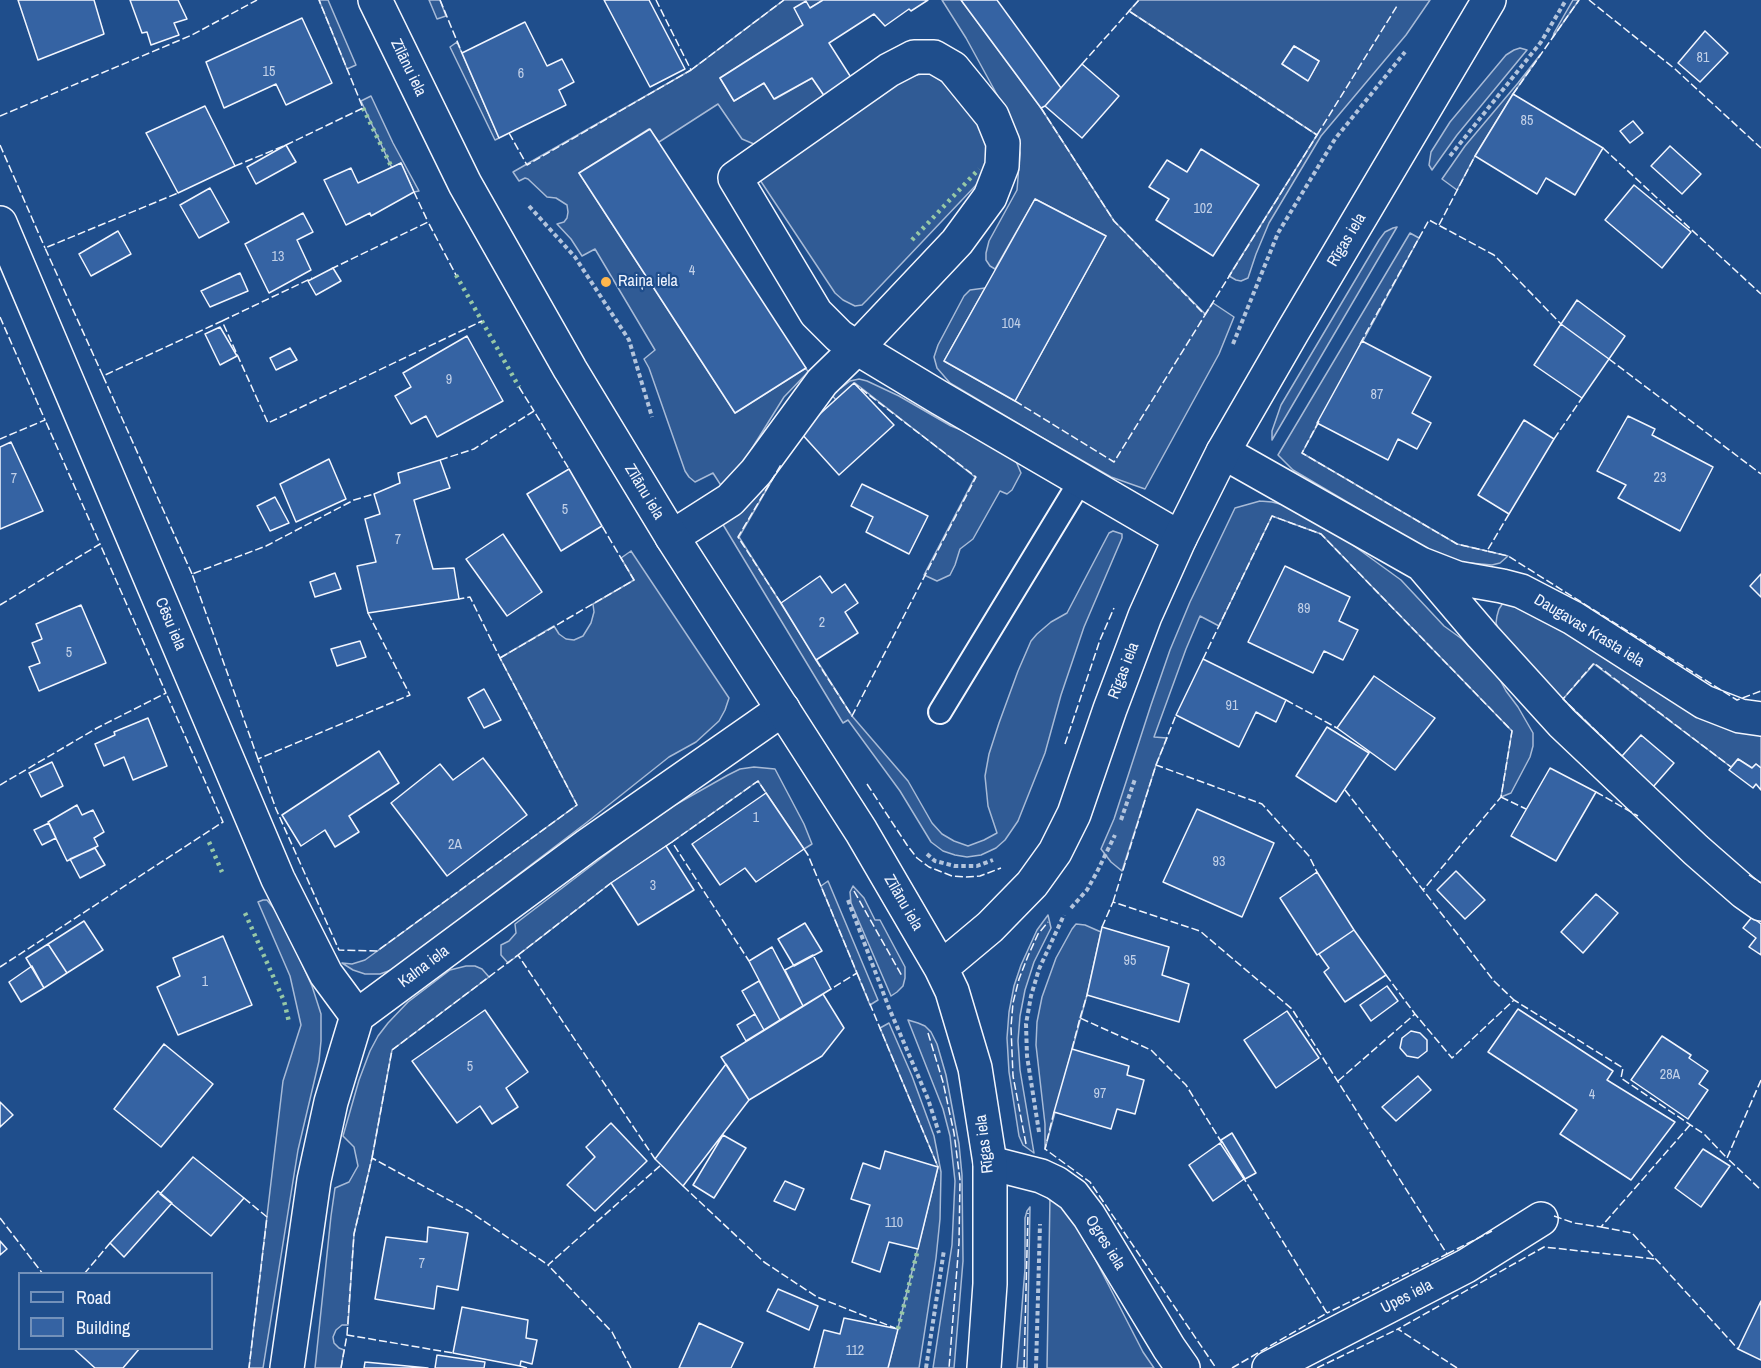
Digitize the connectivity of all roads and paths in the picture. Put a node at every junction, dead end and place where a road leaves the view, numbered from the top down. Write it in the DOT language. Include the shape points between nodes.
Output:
graph roads {
  1 [pos="375,0"];
  2 [pos="1482,2"];
  3 [pos="0,223"];
  4 [pos="857,348"];
  5 [pos="1223,452"];
  6 [pos="1081,480"];
  7 [pos="672,537"];
  8 [pos="1180,538"];
  9 [pos="1421,564"];
  10 [pos="783,709"];
  11 [pos="940,712"];
  12 [pos="1761,719"];
  13 [pos="1032,884"];
  14 [pos="847,898"];
  15 [pos="1761,904"];
  16 [pos="941,968"];
  17 [pos="357,1016"];
  18 [pos="941,1139"];
  19 [pos="990,1163"];
  20 [pos="1041,1176"];
  21 [pos="1541,1219"];
  22 [pos="945,1246"];
  23 [pos="286,1368"];
  24 [pos="926,1368"];
  25 [pos="984,1368"];
  26 [pos="1036,1368"];
  27 [pos="1183,1368"];
  28 [pos="1269,1368"];
  1 -- 7 [label="street, Zīlānu iela" via="465,184 570,369"];
  2 -- 5 [label="street, Rīgas iela"];
  3 -- 17 [label="street, Cēsu iela" via="278,879 326,974"];
  4 -- 4 [label="street" via="957,242 990,197 1002,166 1003,143 992,116 953,68 934,57 914,57 889,70 735,178 816,313"];
  4 -- 6 [label="street"];
  4 -- 7 [label="street" via="822,382 756,472 730,500"];
  5 -- 8 [label="street, Rīgas iela"];
  5 -- 9 [label="street, Daugavas Krasta iela"];
  6 -- 8 [label="street"];
  6 -- 11 [label="lane"];
  7 -- 10 [label="street, Zīlānu iela"];
  8 -- 13 [label="street, Rīgas iela" via="1145,616 1074,814 1055,852"];
  9 -- 12 [label="street, Daugavas Krasta iela" via="1457,578 1521,591 1573,618 1704,702 1740,716"];
  9 -- 15 [label="street" via="1562,723 1696,850"];
  10 -- 16 [label="street, Zīlānu iela" via="861,831"];
  10 -- 17 [label="street, Kalna iela" via="588,844"];
  13 -- 16 [label="street, Rīgas iela" via="990,927"];
  13 -- 20 [label="path" via="1065,915 1039,969 1026,1024"];
  14 -- 18 [label="path"];
  16 -- 19 [label="street, Rīgas iela" via="952,991 975,1068"];
  17 -- 23 [label="street" via="331,1102 314,1180"];
  19 -- 20 [label="street, Ogres iela"];
  19 -- 25 [label="street, Rīgas iela" via="990,1284"];
  20 -- 26 [label="path"];
  20 -- 27 [label="street, Ogres iela" via="1073,1195 1089,1216"];
  21 -- 28 [label="street, Upes iela" via="1466,1266"];
  22 -- 24 [label="path"];
}
